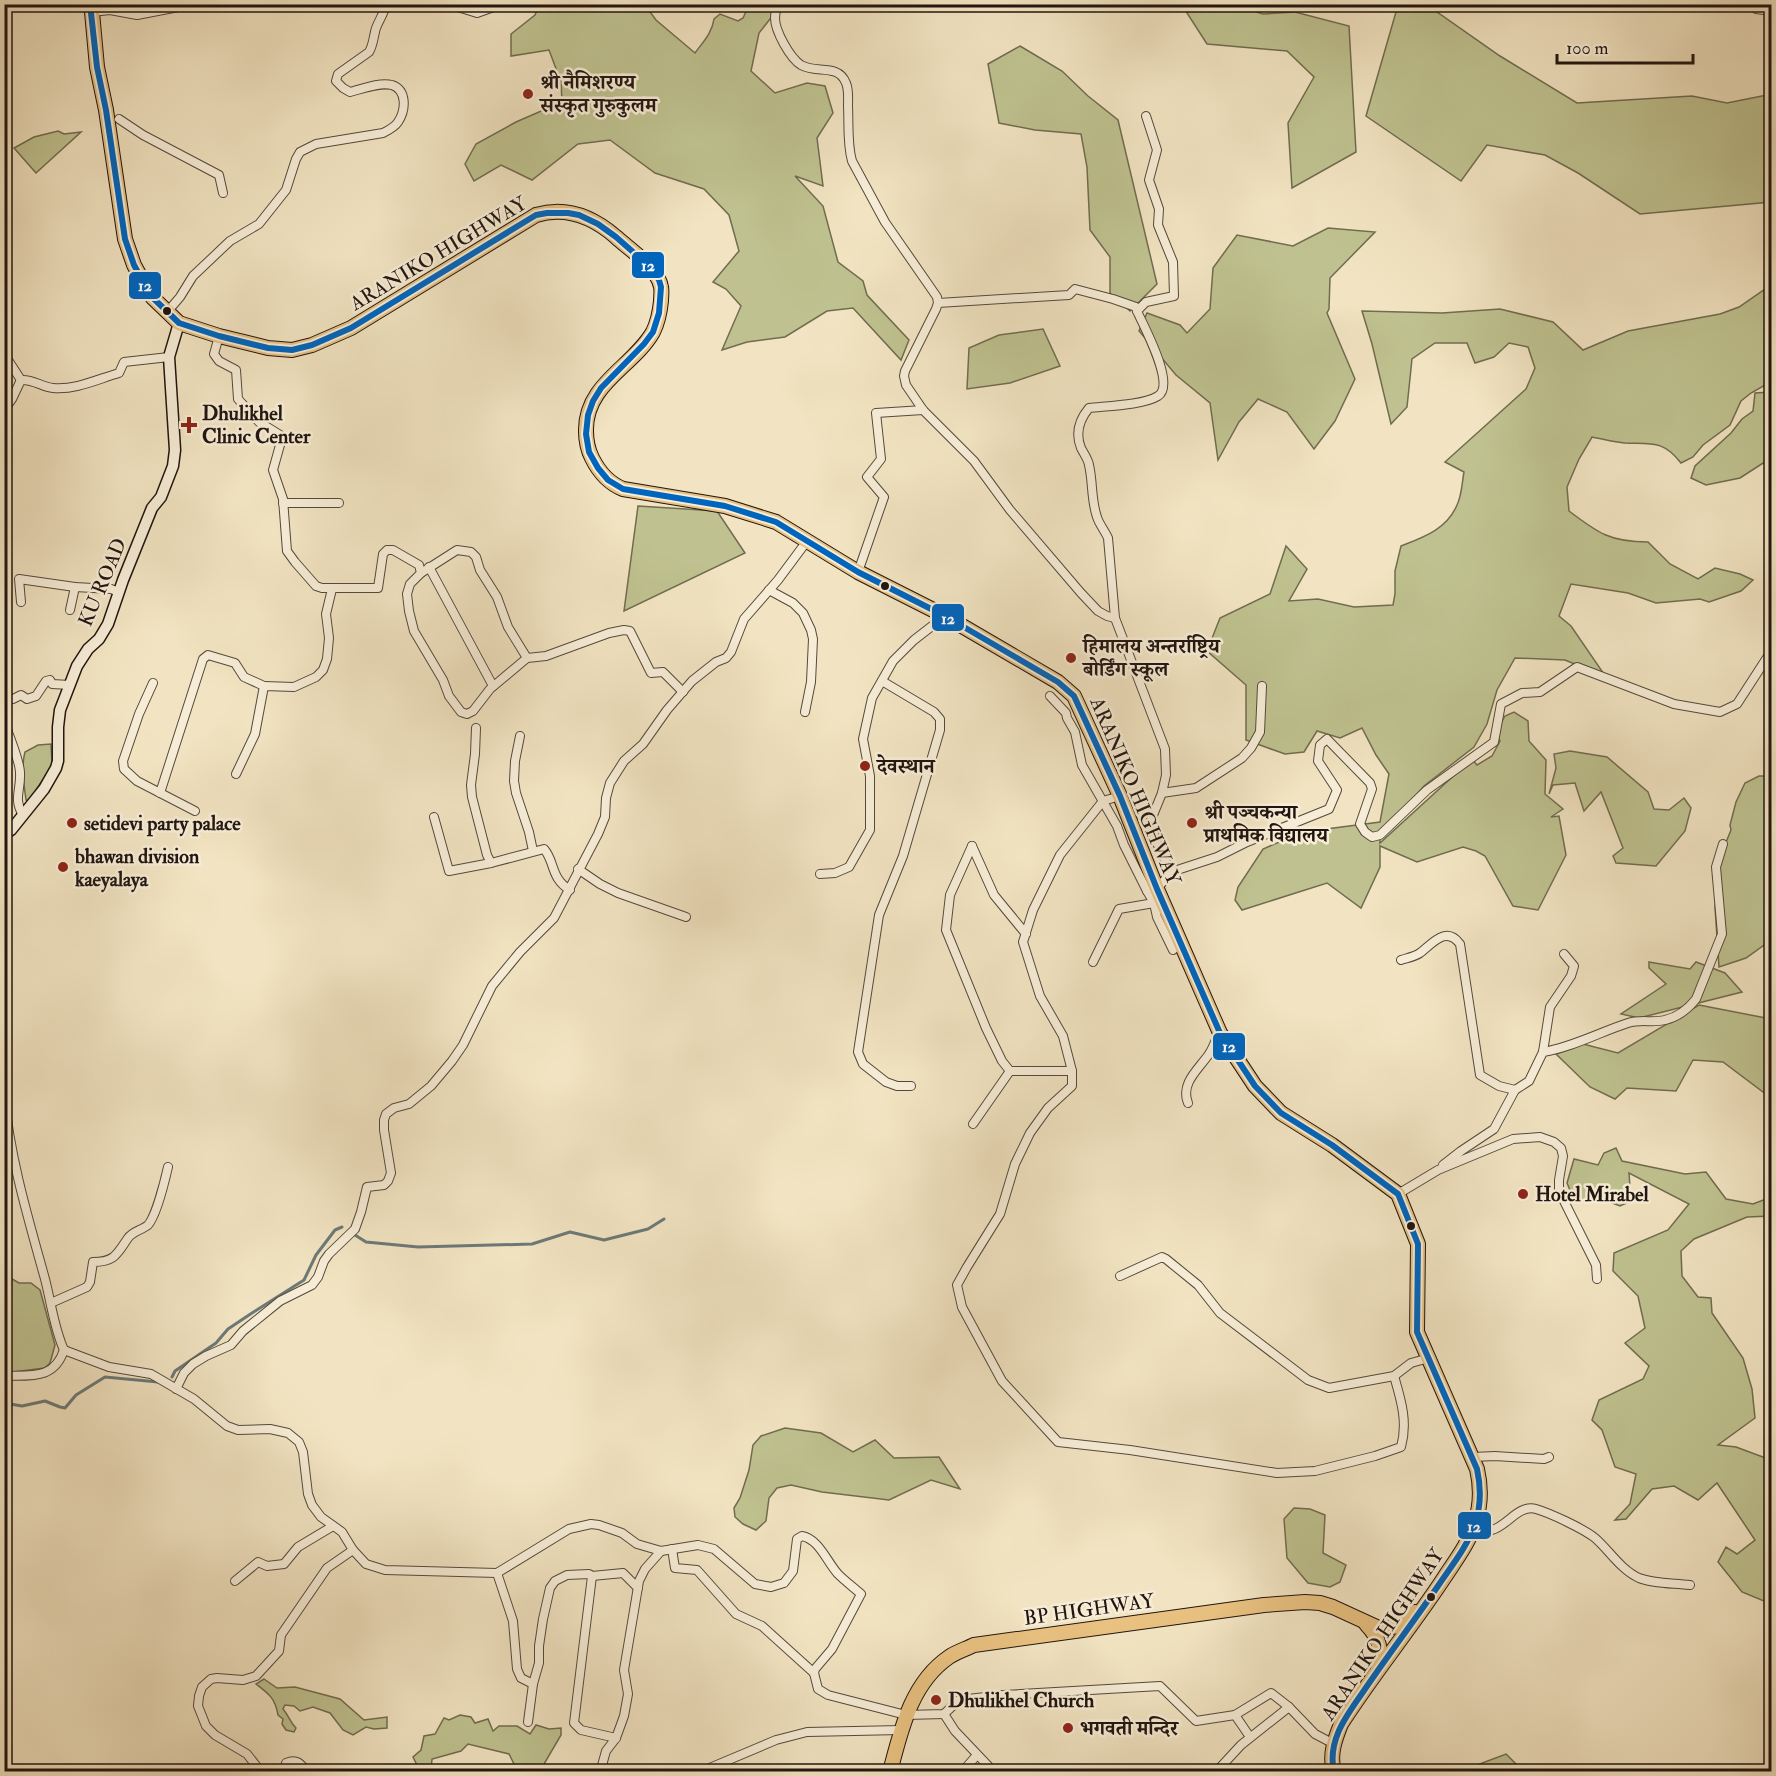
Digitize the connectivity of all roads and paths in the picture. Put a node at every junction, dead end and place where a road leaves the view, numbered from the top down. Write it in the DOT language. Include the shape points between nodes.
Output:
graph roads {
  1 [pos="194,4"];
  2 [pos="386,4"];
  3 [pos="448,4"];
  4 [pos="502,4"];
  5 [pos="778,4"];
  6 [pos="1695,4"];
  7 [pos="1706,4"];
  8 [pos="1747,4"];
  9 [pos="91,8"];
  10 [pos="1772,11"];
  11 [pos="1146,116"];
  12 [pos="119,119"];
  13 [pos="224,193"];
  14 [pos="938,303"];
  15 [pos="168,311"];
  16 [pos="1137,311"];
  17 [pos="179,323"];
  18 [pos="4,329"];
  19 [pos="219,336"];
  20 [pos="169,357"];
  21 [pos="21,380"];
  22 [pos="4,410"];
  23 [pos="923,410"];
  24 [pos="283,503"];
  25 [pos="339,503"];
  26 [pos="807,541"];
  27 [pos="429,567"];
  28 [pos="858,572"];
  29 [pos="421,573"];
  30 [pos="75,587"];
  31 [pos="332,589"];
  32 [pos="769,591"];
  33 [pos="119,592"];
  34 [pos="21,602"];
  35 [pos="70,610"];
  36 [pos="945,616"];
  37 [pos="1115,618"];
  38 [pos="1772,650"];
  39 [pos="527,658"];
  40 [pos="882,681"];
  41 [pos="153,683"];
  42 [pos="70,685"];
  43 [pos="264,686"];
  44 [pos="494,686"];
  45 [pos="1262,686"];
  46 [pos="683,692"];
  47 [pos="1050,696"];
  48 [pos="4,700"];
  49 [pos="805,712"];
  50 [pos="4,722"];
  51 [pos="476,728"];
  52 [pos="520,736"];
  53 [pos="236,774"];
  54 [pos="160,793"];
  55 [pos="1162,793"];
  56 [pos="1120,796"];
  57 [pos="1103,801"];
  58 [pos="195,811"];
  59 [pos="23,815"];
  60 [pos="434,817"];
  61 [pos="4,835"];
  62 [pos="1723,844"];
  63 [pos="532,851"];
  64 [pos="491,863"];
  65 [pos="578,869"];
  66 [pos="1171,872"];
  67 [pos="820,874"];
  68 [pos="570,890"];
  69 [pos="1152,890"];
  70 [pos="1154,903"];
  71 [pos="687,917"];
  72 [pos="1026,934"];
  73 [pos="1173,950"];
  74 [pos="1564,954"];
  75 [pos="1401,960"];
  76 [pos="1094,962"];
  77 [pos="1220,1033"];
  78 [pos="1544,1052"];
  79 [pos="1010,1071"];
  80 [pos="1072,1071"];
  81 [pos="911,1086"];
  82 [pos="1515,1090"];
  83 [pos="4,1095"];
  84 [pos="1188,1103"];
  85 [pos="973,1124"];
  86 [pos="168,1167"];
  87 [pos="1438,1170"];
  88 [pos="1398,1194"];
  89 [pos="1120,1276"];
  90 [pos="1597,1278"];
  91 [pos="51,1303"];
  92 [pos="64,1350"];
  93 [pos="1429,1358"];
  94 [pos="4,1376"];
  95 [pos="1394,1376"];
  96 [pos="175,1388"];
  97 [pos="1473,1457"];
  98 [pos="1549,1457"];
  99 [pos="333,1526"];
  100 [pos="1473,1528"];
  101 [pos="672,1549"];
  102 [pos="353,1550"];
  103 [pos="661,1551"];
  104 [pos="497,1573"];
  105 [pos="592,1576"];
  106 [pos="235,1581"];
  107 [pos="1690,1585"];
  108 [pos="638,1588"];
  109 [pos="1432,1596"];
  110 [pos="1365,1623"];
  111 [pos="1378,1671"];
  112 [pos="814,1673"];
  113 [pos="533,1684"];
  114 [pos="1289,1707"];
  115 [pos="944,1714"];
  116 [pos="906,1715"];
  117 [pos="1235,1715"];
  118 [pos="528,1722"];
  119 [pos="901,1730"];
  120 [pos="1250,1737"];
  121 [pos="616,1738"];
  122 [pos="1334,1744"];
  123 [pos="977,1755"];
  124 [pos="601,1769"];
  125 [pos="261,1772"];
  126 [pos="284,1772"];
  127 [pos="307,1772"];
  128 [pos="700,1772"];
  129 [pos="890,1772"];
  130 [pos="962,1772"];
  131 [pos="994,1772"];
  132 [pos="1216,1772"];
  133 [pos="1334,1772"];
  1 -- 9 [label="street" via="137,15"];
  2 -- 15 [label="street" via="369,52 338,74 336,81 350,92 383,84 400,89 404,106 400,120 383,132 316,144 300,152 286,190 260,224 230,241 193,276"];
  3 -- 4 [label="street" via="477,13"];
  5 -- 14 [label="street" via="775,22 792,57 802,66 834,71 846,83 852,161 885,222"];
  6 -- 7 [label="street"];
  8 -- 10 [label="street"];
  9 -- 15 [label="highway, ARANIKO HIGHWAY" via="125,239 147,289"];
  11 -- 16 [label="street" via="1157,150 1149,180 1159,209 1158,225 1173,262 1174,296 1146,302"];
  12 -- 13 [label="street" via="219,175"];
  14 -- 16 [label="street" via="1069,295 1075,289 1136,307"];
  14 -- 23 [label="street" via="904,376"];
  15 -- 17 [label="highway, ARANIKO HIGHWAY"];
  16 -- 37 [label="street" via="1163,373 1163,392 1146,401 1089,408 1078,431 1089,465 1097,520 1108,538"];
  17 -- 19 [label="highway, ARANIKO HIGHWAY"];
  17 -- 20 [label="street, KU ROAD"];
  18 -- 21 [label="street" via="6,357"];
  19 -- 24 [label="street" via="214,354 236,370 238,399 259,422 280,435 273,470"];
  19 -- 26 [label="highway, ARANIKO HIGHWAY" via="268,348 292,350 312,345 351,328 536,215 555,211 579,215 604,227 651,268 661,286 660,311 652,333 607,381 589,409 586,437 597,468 623,489 734,508 776,522"];
  20 -- 21 [label="street" via="124,362 119,373 73,387 51,388"];
  20 -- 33 [label="street, KU ROAD" via="175,450 172,466"];
  21 -- 22 [label="street"];
  23 -- 28 [label="street" via="876,414 881,459 867,477 884,497"];
  23 -- 37 [label="street" via="974,461 1010,510 1098,611"];
  24 -- 25 [label="street"];
  24 -- 31 [label="street" via="287,551 316,586"];
  26 -- 28 [label="highway, ARANIKO HIGHWAY"];
  26 -- 32 [label="street"];
  27 -- 29 [label="street"];
  27 -- 39 [label="street" via="457,550 471,552"];
  27 -- 44 [label="street"];
  28 -- 36 [label="highway, ARANIKO HIGHWAY"];
  29 -- 31 [label="street" via="418,565 387,549 378,588"];
  29 -- 44 [label="street" via="410,584 409,611 414,631 449,696 467,714"];
  30 -- 33 [label="street"];
  30 -- 34 [label="street" via="19,579"];
  30 -- 35 [label="street"];
  31 -- 43 [label="street" via="326,614 329,638 323,670 294,687"];
  32 -- 46 [label="street" via="744,618 726,658 705,670"];
  32 -- 49 [label="street" via="793,603 811,630 811,682"];
  33 -- 42 [label="street, KU ROAD" via="108,624 77,666"];
  36 -- 40 [label="street" via="893,661"];
  36 -- 56 [label="highway, ARANIKO HIGHWAY" via="1058,682 1074,696"];
  37 -- 55 [label="street" via="1165,749"];
  38 -- 66 [label="street" via="1737,704 1720,712 1674,704 1576,667 1540,692 1521,693 1501,704 1494,742 1427,790 1380,835 1372,837 1360,824 1372,789 1370,783 1327,739 1320,745 1318,761 1337,790 1329,808 1217,857"];
  39 -- 44 [label="street"];
  39 -- 46 [label="street" via="546,656 609,633 630,631 651,673 663,672"];
  40 -- 67 [label="street" via="872,698 863,739 870,776 870,830 849,867"];
  40 -- 81 [label="street" via="940,719 903,856 879,915 858,1052 863,1064 886,1082"];
  41 -- 54 [label="street" via="123,761 124,769 137,781"];
  42 -- 48 [label="street" via="52,684 50,680 36,696"];
  42 -- 59 [label="street, KU ROAD" via="60,710 56,768"];
  43 -- 53 [label="street" via="255,734"];
  43 -- 54 [label="street" via="244,677 235,663 208,655 203,659"];
  45 -- 55 [label="street" via="1260,732 1242,758 1196,788"];
  46 -- 65 [label="street" via="610,783 605,817"];
  47 -- 57 [label="street" via="1066,713 1075,732 1082,765"];
  50 -- 59 [label="street" via="20,771 17,798"];
  51 -- 64 [label="street" via="472,797"];
  52 -- 63 [label="street" via="514,781"];
  54 -- 58 [label="street"];
  55 -- 66 [label="street" via="1151,820 1155,839"];
  56 -- 57 [label="street"];
  56 -- 69 [label="highway, ARANIKO HIGHWAY"];
  57 -- 69 [label="street"];
  57 -- 72 [label="street" via="1060,855 1033,910"];
  59 -- 61 [label="street, KU ROAD"];
  60 -- 64 [label="street" via="449,871"];
  62 -- 78 [label="street" via="1716,867 1722,934 1690,1006 1665,1020 1631,1022"];
  63 -- 64 [label="street"];
  63 -- 68 [label="street" via="547,852 558,880"];
  65 -- 68 [label="street"];
  65 -- 71 [label="street" via="618,893"];
  66 -- 69 [label="street"];
  68 -- 96 [label="street" via="554,918 492,986 452,1061 419,1096 386,1114 384,1130 391,1173 388,1181 366,1187 355,1229 329,1254 312,1285 280,1301 231,1345 193,1364"];
  69 -- 70 [label="street"];
  69 -- 77 [label="highway, ARANIKO HIGHWAY"];
  70 -- 73 [label="street"];
  70 -- 76 [label="street" via="1119,909"];
  72 -- 79 [label="street" via="994,895 972,846 950,896 946,930 986,1028"];
  72 -- 80 [label="street" via="1023,942 1040,996 1063,1036"];
  74 -- 78 [label="street" via="1574,966 1550,1007"];
  75 -- 82 [label="street" via="1418,955 1437,938 1456,938 1480,1075"];
  77 -- 84 [label="street" via="1189,1080 1185,1095"];
  77 -- 88 [label="highway, ARANIKO HIGHWAY" via="1255,1086 1281,1113"];
  78 -- 82 [label="street" via="1529,1081"];
  79 -- 80 [label="street"];
  79 -- 85 [label="street"];
  80 -- 95 [label="street" via="1072,1086 1048,1108 1030,1133 1015,1164 1000,1214 957,1285 962,1307 1002,1381 1058,1442 1277,1473 1315,1471 1401,1447 1405,1416"];
  82 -- 87 [label="street" via="1494,1129"];
  83 -- 91 [label="street" via="17,1177"];
  86 -- 91 [label="street" via="148,1224 130,1235 120,1253 106,1261 93,1262 87,1287"];
  87 -- 88 [label="street"];
  87 -- 90 [label="street" via="1513,1139 1540,1137 1554,1142 1563,1156 1559,1191 1596,1265"];
  88 -- 93 [label="highway, ARANIKO HIGHWAY" via="1418,1244 1418,1332"];
  89 -- 95 [label="street" via="1162,1257 1166,1259 1198,1285 1220,1313 1308,1380 1329,1388"];
  91 -- 92 [label="street"];
  92 -- 94 [label="street" via="48,1372"];
  92 -- 96 [label="street" via="109,1367 142,1371"];
  93 -- 95 [label="street" via="1411,1363"];
  93 -- 97 [label="highway, ARANIKO HIGHWAY"];
  96 -- 99 [label="street" via="227,1426 288,1433 303,1452 312,1505"];
  97 -- 98 [label="street"];
  97 -- 100 [label="highway, ARANIKO HIGHWAY" via="1480,1490"];
  99 -- 102 [label="street" via="342,1532"];
  99 -- 106 [label="street" via="298,1547 284,1564 267,1566 258,1562"];
  100 -- 107 [label="street" via="1492,1530 1520,1512 1537,1509 1588,1533 1640,1578"];
  100 -- 109 [label="highway, ARANIKO HIGHWAY"];
  101 -- 103 [label="street"];
  101 -- 112 [label="street" via="675,1568 697,1570 736,1614 762,1626"];
  101 -- 112 [label="street" via="698,1545 714,1549 755,1584 771,1587 784,1583 793,1571 797,1539 808,1537 838,1574 861,1594 832,1649"];
  102 -- 104 [label="street" via="366,1564 385,1570"];
  102 -- 125 [label="street" via="327,1568 281,1635 279,1652 256,1676 243,1680 211,1678 202,1687 198,1706 206,1726 247,1754"];
  103 -- 104 [label="street" via="591,1524 568,1529"];
  103 -- 108 [label="street" via="645,1569"];
  104 -- 113 [label="street" via="513,1620 517,1669 521,1678"];
  105 -- 108 [label="street" via="623,1573"];
  105 -- 113 [label="street" via="567,1575 550,1588"];
  105 -- 121 [label="street" via="574,1723 582,1730"];
  108 -- 121 [label="street" via="624,1670 628,1694"];
  109 -- 110 [label="highway, BP HIGHWAY" via="1397,1626 1382,1629"];
  109 -- 111 [label="highway, ARANIKO HIGHWAY"];
  110 -- 111 [label="highway" via="1375,1634 1381,1653"];
  110 -- 116 [label="highway, BP HIGHWAY" via="1333,1607 1305,1602 975,1645 951,1656 930,1673"];
  111 -- 122 [label="highway, ARANIKO HIGHWAY" via="1341,1724"];
  112 -- 116 [label="street" via="818,1689 828,1695"];
  113 -- 118 [label="street"];
  114 -- 117 [label="street" via="1271,1692"];
  114 -- 120 [label="street"];
  114 -- 122 [label="street" via="1315,1734"];
  115 -- 116 [label="street"];
  115 -- 117 [label="street" via="959,1700 1160,1686 1196,1721"];
  115 -- 123 [label="street"];
  116 -- 119 [label="highway, BP HIGHWAY"];
  117 -- 120 [label="street"];
  119 -- 128 [label="street" via="807,1732 776,1740"];
  119 -- 129 [label="highway, BP HIGHWAY"];
  120 -- 132 [label="street"];
  121 -- 124 [label="street" via="606,1750"];
  122 -- 133 [label="highway, ARANIKO HIGHWAY"];
  123 -- 130 [label="street"];
  123 -- 131 [label="street"];
  126 -- 127 [label="street" via="286,1763 292,1760"];
}
